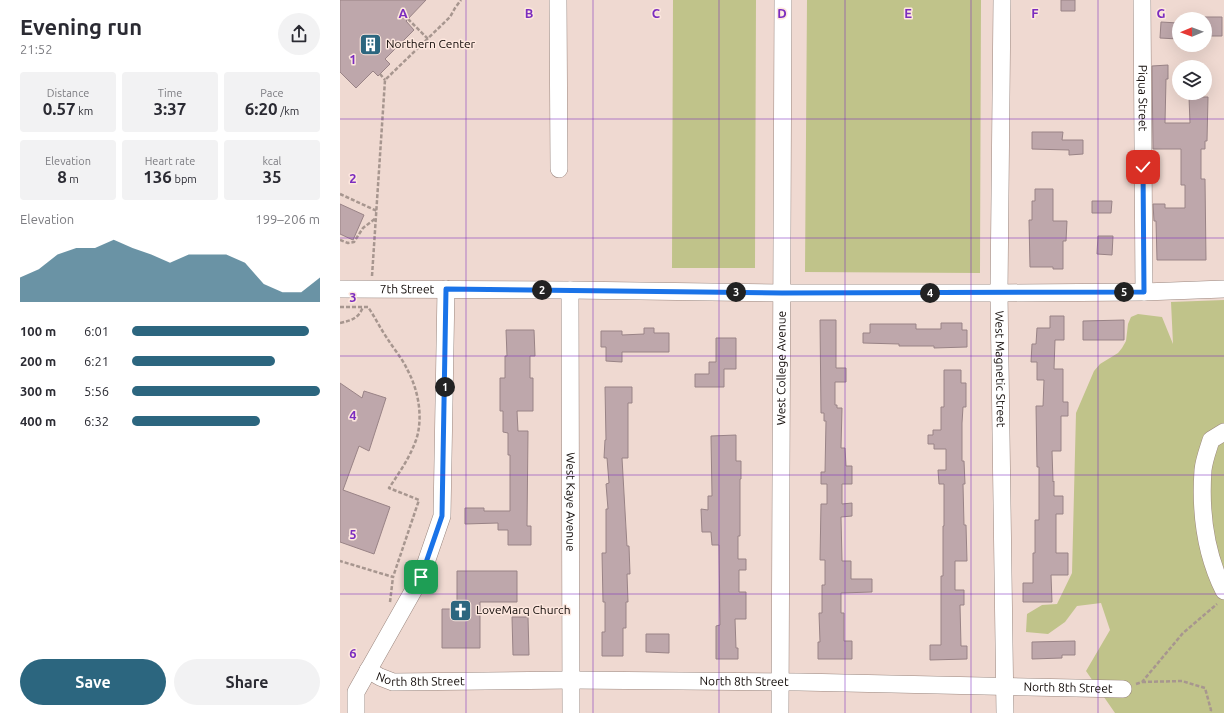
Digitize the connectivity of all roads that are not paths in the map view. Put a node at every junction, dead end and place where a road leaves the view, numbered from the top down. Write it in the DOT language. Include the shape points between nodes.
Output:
graph roads {
  1 [pos="558,0"];
  2 [pos="783,0"];
  3 [pos="1002,0"];
  4 [pos="1142,0"];
  5 [pos="559,169"];
  6 [pos="340,289"];
  7 [pos="446,289"];
  8 [pos="570,290"];
  9 [pos="1224,290"];
  10 [pos="1144,292"];
  11 [pos="782,293"];
  12 [pos="999,293"];
  13 [pos="1224,432"];
  14 [pos="1221,597"];
  15 [pos="368,670"];
  16 [pos="571,680"];
  17 [pos="781,682"];
  18 [pos="1004,686"];
  19 [pos="1123,689"];
  20 [pos="356,713"];
  21 [pos="571,713"];
  22 [pos="780,713"];
  23 [pos="1005,713"];
  1 -- 5 [label="street"];
  2 -- 11 [label="street, West College Avenue"];
  3 -- 12 [label="street, West Magnetic Street"];
  4 -- 10 [label="street, Piqua Street"];
  6 -- 7 [label="street, 7th Street"];
  7 -- 8 [label="street, 7th Street"];
  7 -- 15 [label="street" via="442,516 421,577"];
  8 -- 11 [label="street, 7th Street"];
  8 -- 16 [label="street, West Kaye Avenue"];
  9 -- 10 [label="street, 7th Street"];
  10 -- 12 [label="street, 7th Street"];
  11 -- 12 [label="street, 7th Street"];
  11 -- 17 [label="street, West College Avenue"];
  12 -- 18 [label="street, West Magnetic Street"];
  13 -- 14 [label="street" via="1210,440 1204,469 1203,514 1206,543 1220,582"];
  15 -- 16 [label="street, North 8th Street" via="380,678 393,682"];
  15 -- 20 [label="street" via="356,692"];
  16 -- 17 [label="street, North 8th Street"];
  16 -- 21 [label="street, West Kaye Avenue"];
  17 -- 18 [label="street, North 8th Street"];
  17 -- 22 [label="street, West College Avenue"];
  18 -- 19 [label="street, North 8th Street"];
  18 -- 23 [label="street, West Magnetic Street"];
}
